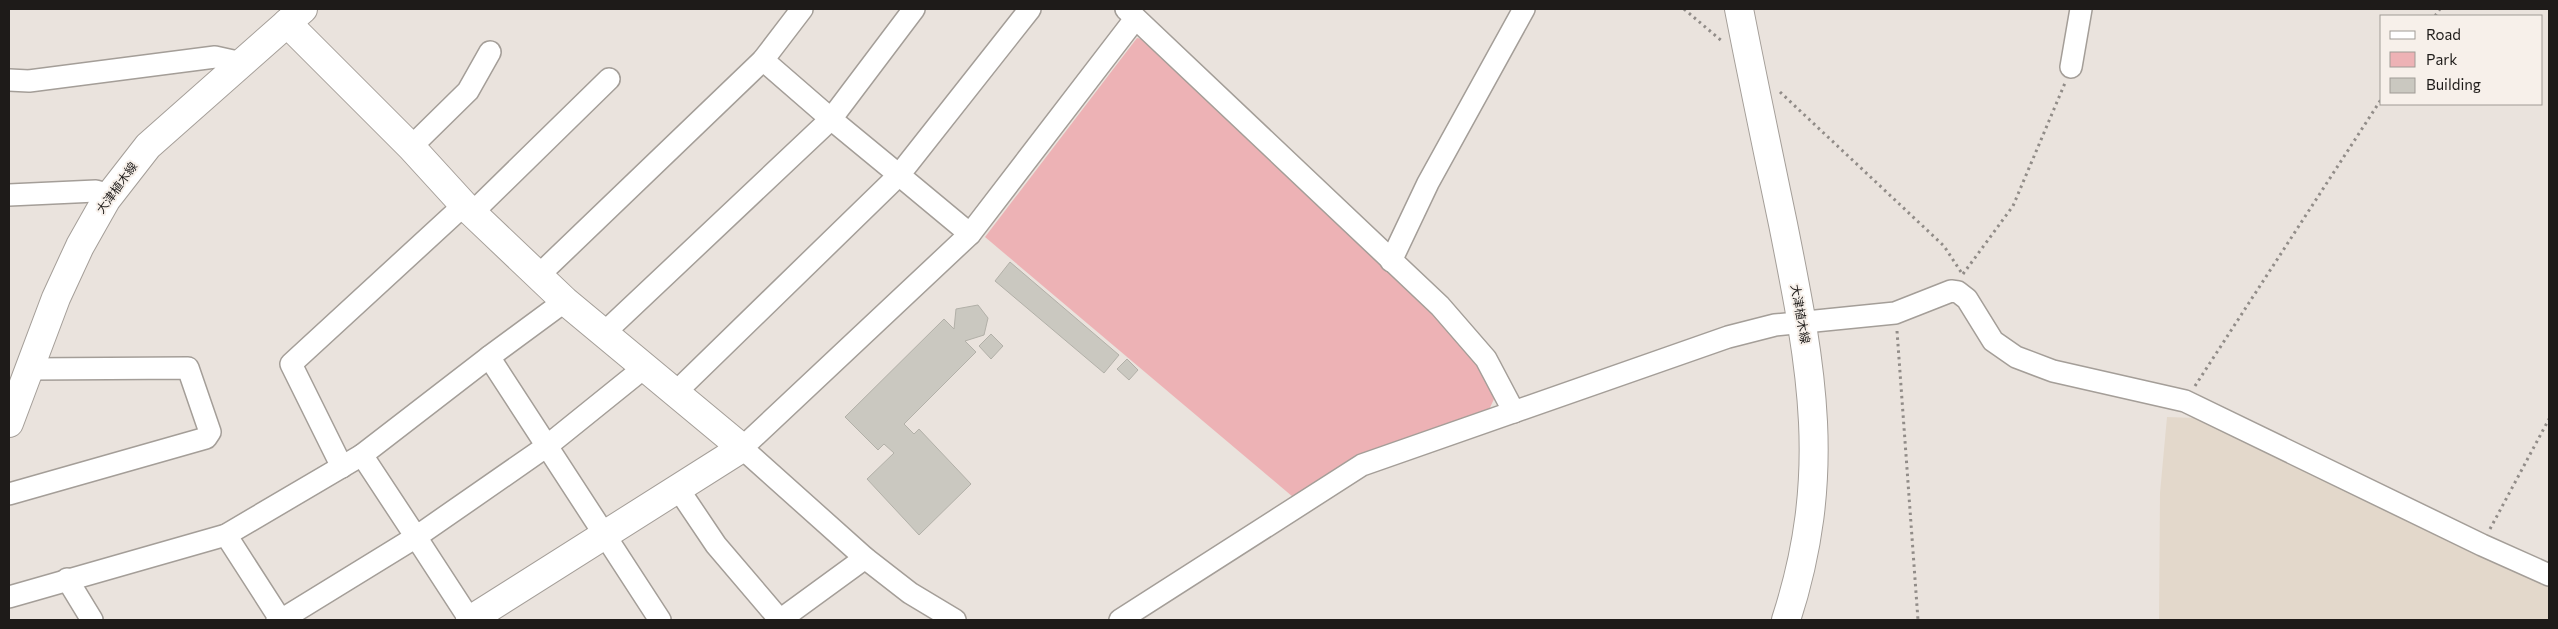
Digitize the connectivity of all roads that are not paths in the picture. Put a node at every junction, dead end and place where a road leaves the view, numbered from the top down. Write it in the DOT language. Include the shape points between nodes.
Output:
graph roads {
  1 [pos="802,9"];
  2 [pos="914,9"];
  3 [pos="1030,9"];
  4 [pos="1524,9"];
  5 [pos="1739,9"];
  6 [pos="2081,9"];
  7 [pos="1130,14"];
  8 [pos="295,16"];
  9 [pos="490,52"];
  10 [pos="763,60"];
  11 [pos="242,63"];
  12 [pos="2071,68"];
  13 [pos="609,79"];
  14 [pos="9,80"];
  15 [pos="831,119"];
  16 [pos="411,147"];
  17 [pos="900,175"];
  18 [pos="9,195"];
  19 [pos="110,195"];
  20 [pos="468,209"];
  21 [pos="970,234"];
  22 [pos="1391,261"];
  23 [pos="539,275"];
  24 [pos="565,301"];
  25 [pos="1803,322"];
  26 [pos="604,333"];
  27 [pos="489,357"];
  28 [pos="645,367"];
  29 [pos="29,369"];
  30 [pos="676,392"];
  31 [pos="1514,412"];
  32 [pos="9,423"];
  33 [pos="547,446"];
  34 [pos="742,448"];
  35 [pos="362,456"];
  36 [pos="342,467"];
  37 [pos="679,490"];
  38 [pos="9,494"];
  39 [pos="226,535"];
  40 [pos="606,536"];
  41 [pos="416,537"];
  42 [pos="865,558"];
  43 [pos="2549,575"];
  44 [pos="67,580"];
  45 [pos="9,597"];
  46 [pos="92,620"];
  47 [pos="279,620"];
  48 [pos="470,620"];
  49 [pos="660,620"];
  50 [pos="779,620"];
  51 [pos="955,620"];
  52 [pos="1120,620"];
  53 [pos="1786,620"];
  1 -- 10 [label="street"];
  2 -- 15 [label="street"];
  3 -- 17 [label="street"];
  4 -- 22 [label="street" via="1428,183"];
  5 -- 25 [label="main road, 大津植木線"];
  6 -- 12 [label="street"];
  7 -- 21 [label="street"];
  7 -- 22 [label="street"];
  8 -- 11 [label="main road, 大津植木線"];
  8 -- 16 [label="main road"];
  9 -- 16 [label="street" via="468,91"];
  10 -- 15 [label="street"];
  10 -- 23 [label="street"];
  11 -- 14 [label="street" via="215,58 29,81"];
  11 -- 19 [label="main road, 大津植木線" via="148,146"];
  13 -- 20 [label="street"];
  15 -- 17 [label="street"];
  15 -- 26 [label="street"];
  16 -- 20 [label="main road"];
  17 -- 21 [label="street"];
  17 -- 30 [label="street"];
  18 -- 19 [label="street" via="96,191"];
  19 -- 29 [label="main road, 大津植木線" via="80,246"];
  20 -- 23 [label="main road"];
  20 -- 36 [label="street" via="291,364"];
  21 -- 34 [label="street"];
  22 -- 31 [label="street" via="1440,306 1486,359"];
  23 -- 24 [label="main road"];
  24 -- 26 [label="main road"];
  24 -- 27 [label="street"];
  25 -- 31 [label="street" via="1775,325 1728,337"];
  25 -- 43 [label="street" via="1896,313 1951,291 1958,292 1967,299 1993,341 2016,357 2053,371 2185,401"];
  25 -- 53 [label="main road, 大津植木線" via="1814,410 1815,468 1806,548"];
  26 -- 28 [label="main road"];
  27 -- 33 [label="street"];
  27 -- 35 [label="street"];
  28 -- 30 [label="main road"];
  28 -- 33 [label="street"];
  29 -- 32 [label="main road, 大津植木線"];
  29 -- 38 [label="street" via="188,368 210,432 206,438"];
  30 -- 34 [label="main road"];
  31 -- 52 [label="street" via="1362,465"];
  33 -- 40 [label="street"];
  33 -- 41 [label="street"];
  34 -- 37 [label="main road"];
  34 -- 42 [label="street"];
  35 -- 36 [label="street"];
  35 -- 41 [label="street"];
  36 -- 39 [label="street"];
  37 -- 40 [label="main road"];
  37 -- 50 [label="street" via="716,545"];
  39 -- 44 [label="street"];
  39 -- 47 [label="street"];
  40 -- 48 [label="main road"];
  40 -- 49 [label="street"];
  41 -- 47 [label="street"];
  41 -- 48 [label="street"];
  42 -- 50 [label="street"];
  42 -- 51 [label="street" via="910,593"];
  44 -- 45 [label="street"];
  44 -- 46 [label="street"];
}
